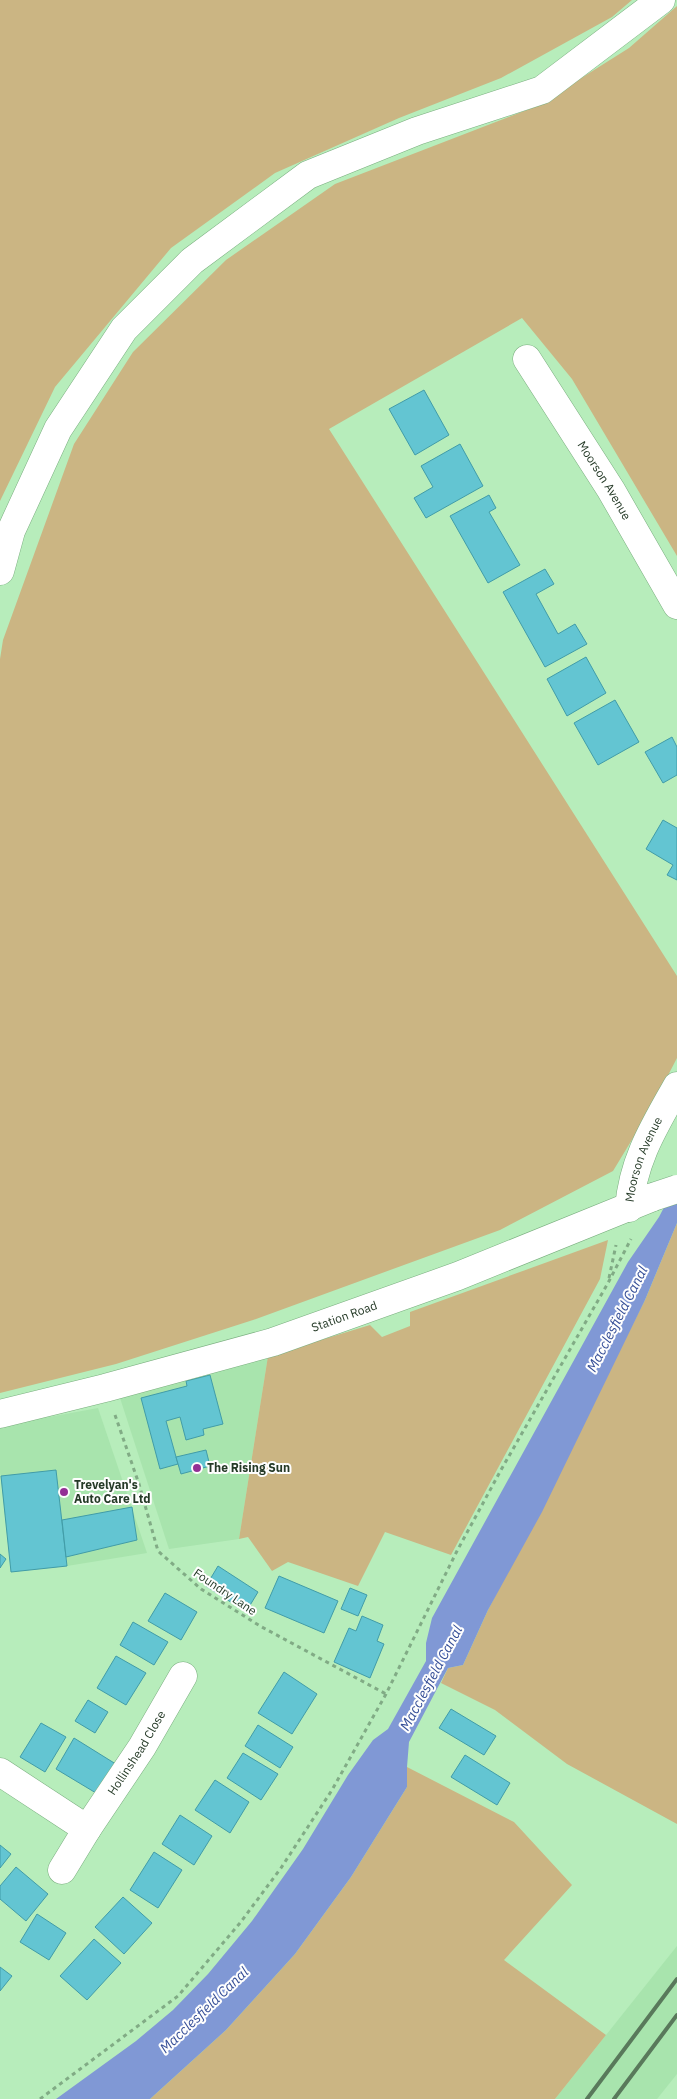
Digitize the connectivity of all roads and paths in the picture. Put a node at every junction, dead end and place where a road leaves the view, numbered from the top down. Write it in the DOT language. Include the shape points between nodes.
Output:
graph roads {
  1 [pos="661,0"];
  2 [pos="528,359"];
  3 [pos="0,571"];
  4 [pos="677,605"];
  5 [pos="677,1086"];
  6 [pos="641,1202"];
  7 [pos="617,1242"];
  8 [pos="105,1388"];
  9 [pos="0,1414"];
  10 [pos="183,1676"];
  11 [pos="386,1694"];
  12 [pos="0,1772"];
  13 [pos="87,1829"];
  14 [pos="62,1870"];
  15 [pos="40,2099"];
  1 -- 3 [label="street" via="542,90 417,131 308,175 192,261 124,329 58,429 11,531"];
  2 -- 4 [label="street, Moorson Avenue" via="611,490"];
  5 -- 6 [label="street, Moorson Avenue" via="642,1150 631,1185"];
  6 -- 8 [label="street, Station Road" via="458,1276 273,1342"];
  7 -- 11 [label="path" via="608,1283 496,1478"];
  8 -- 9 [label="street, Station Road"];
  8 -- 11 [label="path, Foundry Lane" via="139,1484 158,1551 201,1589"];
  10 -- 13 [label="street, Hollinshead Close" via="142,1747"];
  11 -- 15 [label="path" via="332,1790 281,1868 240,1923 178,1996"];
  12 -- 13 [label="street"];
  13 -- 14 [label="street, Hollinshead Close"];
}
